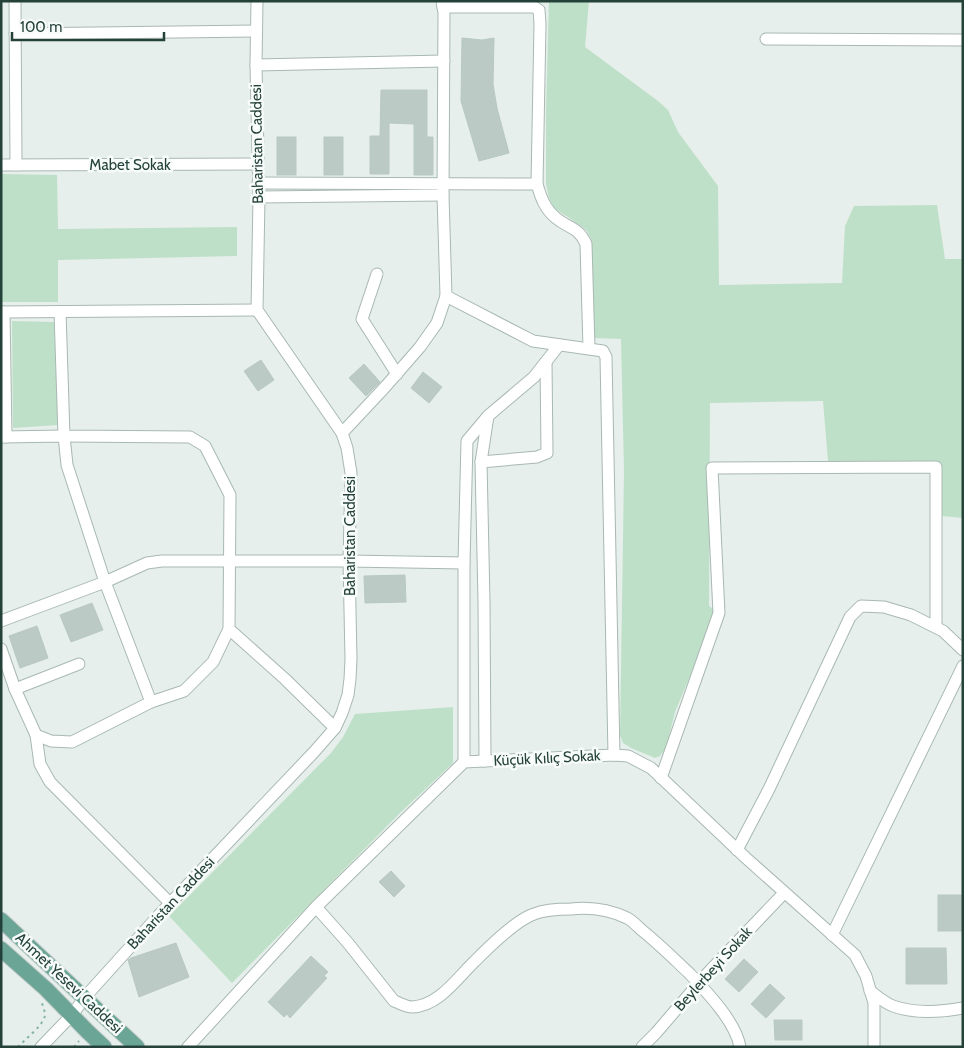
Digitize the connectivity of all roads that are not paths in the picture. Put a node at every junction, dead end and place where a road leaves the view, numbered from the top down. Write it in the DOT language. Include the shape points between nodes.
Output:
graph roads {
  1 [pos="15,1"];
  2 [pos="257,1"];
  3 [pos="443,4"];
  4 [pos="256,32"];
  5 [pos="15,34"];
  6 [pos="766,38"];
  7 [pos="963,40"];
  8 [pos="444,61"];
  9 [pos="256,65"];
  10 [pos="258,164"];
  11 [pos="1,165"];
  12 [pos="16,165"];
  13 [pos="258,183"];
  14 [pos="537,184"];
  15 [pos="444,190"];
  16 [pos="259,196"];
  17 [pos="377,274"];
  18 [pos="446,296"];
  19 [pos="257,310"];
  20 [pos="3,312"];
  21 [pos="60,312"];
  22 [pos="559,344"];
  23 [pos="589,348"];
  24 [pos="546,362"];
  25 [pos="397,374"];
  26 [pos="488,416"];
  27 [pos="342,433"];
  28 [pos="64,436"];
  29 [pos="3,437"];
  30 [pos="481,462"];
  31 [pos="229,561"];
  32 [pos="349,561"];
  33 [pos="464,563"];
  34 [pos="105,582"];
  35 [pos="1,621"];
  36 [pos="936,628"];
  37 [pos="229,629"];
  38 [pos="1,649"];
  39 [pos="963,650"];
  40 [pos="79,664"];
  41 [pos="963,666"];
  42 [pos="15,689"];
  43 [pos="151,702"];
  44 [pos="335,728"];
  45 [pos="36,735"];
  46 [pos="614,755"];
  47 [pos="486,761"];
  48 [pos="464,762"];
  49 [pos="661,778"];
  50 [pos="737,850"];
  51 [pos="784,892"];
  52 [pos="170,903"];
  53 [pos="316,906"];
  54 [pos="1,920"];
  55 [pos="832,935"];
  56 [pos="1,949"];
  57 [pos="699,983"];
  58 [pos="870,991"];
  59 [pos="85,997"];
  60 [pos="963,1008"];
  61 [pos="72,1015"];
  62 [pos="41,1047"];
  63 [pos="104,1047"];
  64 [pos="137,1047"];
  65 [pos="188,1047"];
  66 [pos="642,1047"];
  67 [pos="740,1047"];
  68 [pos="874,1047"];
  1 -- 5 [label="street"];
  2 -- 4 [label="street, Baharistan Caddesi"];
  3 -- 8 [label="street"];
  3 -- 14 [label="street" via="534,7 539,10"];
  4 -- 5 [label="street"];
  4 -- 9 [label="street, Baharistan Caddesi"];
  5 -- 12 [label="street"];
  6 -- 7 [label="street"];
  8 -- 9 [label="street"];
  8 -- 15 [label="street"];
  9 -- 10 [label="street, Baharistan Caddesi"];
  10 -- 12 [label="street, Mabet Sokak"];
  10 -- 13 [label="street, Baharistan Caddesi"];
  11 -- 12 [label="street, Mabet Sokak"];
  13 -- 15 [label="street"];
  13 -- 16 [label="street, Baharistan Caddesi"];
  14 -- 15 [label="street"];
  14 -- 23 [label="street" via="546,207 556,218 577,230 586,244"];
  15 -- 16 [label="street"];
  15 -- 18 [label="street"];
  16 -- 19 [label="street, Baharistan Caddesi"];
  17 -- 25 [label="street" via="362,319"];
  18 -- 22 [label="street" via="533,342"];
  18 -- 25 [label="street" via="436,323"];
  19 -- 21 [label="street"];
  19 -- 27 [label="street, Baharistan Caddesi"];
  20 -- 21 [label="street"];
  20 -- 29 [label="street"];
  21 -- 28 [label="street"];
  22 -- 23 [label="street"];
  22 -- 24 [label="street"];
  23 -- 46 [label="street" via="603,351 606,357"];
  24 -- 26 [label="street" via="534,377"];
  24 -- 30 [label="street" via="547,453 537,457"];
  25 -- 27 [label="street"];
  26 -- 30 [label="street"];
  26 -- 33 [label="street" via="467,440"];
  27 -- 32 [label="street, Baharistan Caddesi" via="350,473"];
  28 -- 29 [label="street"];
  28 -- 31 [label="street" via="190,437 205,446 230,495"];
  28 -- 34 [label="street" via="67,464"];
  30 -- 47 [label="street"];
  31 -- 32 [label="street"];
  31 -- 34 [label="street" via="147,563"];
  31 -- 37 [label="street"];
  32 -- 33 [label="street"];
  32 -- 44 [label="street, Baharistan Caddesi" via="350,679 348,695"];
  33 -- 48 [label="street"];
  34 -- 35 [label="street"];
  34 -- 43 [label="street"];
  36 -- 39 [label="street"];
  36 -- 49 [label="street" via="936,467 712,468 719,613"];
  36 -- 50 [label="street" via="911,615 884,607 861,606 850,617"];
  37 -- 43 [label="street" via="213,662 184,691"];
  37 -- 44 [label="street"];
  38 -- 42 [label="street"];
  40 -- 42 [label="street"];
  41 -- 55 [label="street"];
  42 -- 45 [label="street"];
  43 -- 45 [label="street" via="72,742 50,741"];
  44 -- 52 [label="street, Baharistan Caddesi"];
  45 -- 52 [label="street" via="40,764 50,782"];
  46 -- 47 [label="street, Küçük Kılıç Sokak"];
  46 -- 49 [label="street, Küçük Kılıç Sokak" via="628,756 651,768"];
  47 -- 48 [label="street, Küçük Kılıç Sokak"];
  48 -- 53 [label="street"];
  49 -- 50 [label="street, Küçük Kılıç Sokak"];
  50 -- 51 [label="street, Küçük Kılıç Sokak"];
  51 -- 55 [label="street, Küçük Kılıç Sokak"];
  51 -- 57 [label="street, Beylerbeyi Sokak"];
  52 -- 59 [label="street, Baharistan Caddesi"];
  53 -- 57 [label="street" via="394,1001 411,1007 436,999 516,924 534,914 558,910 584,908 627,918"];
  53 -- 65 [label="street"];
  54 -- 59 [label="main road, Ahmet Yesevi Caddesi"];
  55 -- 58 [label="street, Küçük Kılıç Sokak" via="855,955"];
  56 -- 61 [label="main road, Ahmet Yesevi Caddesi"];
  57 -- 66 [label="street, Beylerbeyi Sokak"];
  57 -- 67 [label="street" via="730,1021"];
  58 -- 60 [label="street" via="892,1006 912,1010 938,1012"];
  58 -- 68 [label="street, Küçük Kılıç Sokak" via="874,1003"];
  59 -- 61 [label="street, Baharistan Caddesi"];
  59 -- 64 [label="main road, Ahmet Yesevi Caddesi"];
  61 -- 62 [label="street, Baharistan Caddesi"];
  61 -- 63 [label="main road, Ahmet Yesevi Caddesi"];
}
